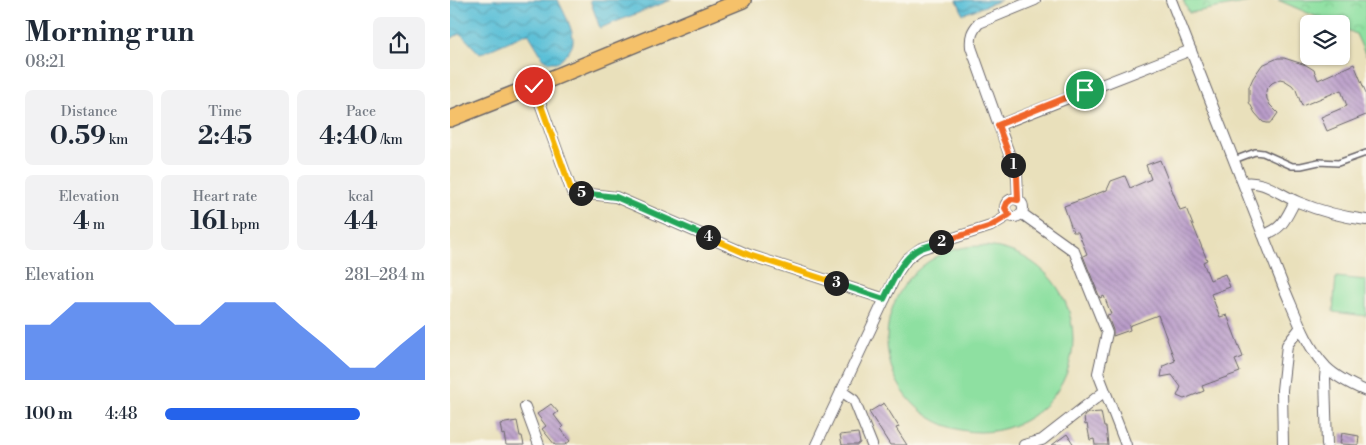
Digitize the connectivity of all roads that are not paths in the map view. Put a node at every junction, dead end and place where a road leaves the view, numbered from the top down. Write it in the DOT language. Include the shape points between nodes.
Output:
graph roads {
  1 [pos="743,0"];
  2 [pos="1035,0"];
  3 [pos="1171,0"];
  4 [pos="1191,50"];
  5 [pos="534,86"];
  6 [pos="450,119"];
  7 [pos="998,125"];
  8 [pos="1366,153"];
  9 [pos="1234,160"];
  10 [pos="1243,183"];
  11 [pos="1018,200"];
  12 [pos="1295,201"];
  13 [pos="1021,213"];
  14 [pos="1009,215"];
  15 [pos="1366,220"];
  16 [pos="1263,235"];
  17 [pos="884,299"];
  18 [pos="1302,327"];
  19 [pos="1326,367"];
  20 [pos="841,391"];
  21 [pos="1105,391"];
  22 [pos="1366,391"];
  23 [pos="526,407"];
  24 [pos="1043,443"];
  25 [pos="540,445"];
  26 [pos="816,445"];
  27 [pos="872,445"];
  28 [pos="1024,445"];
  29 [pos="1126,445"];
  30 [pos="1283,445"];
  31 [pos="1327,445"];
  1 -- 5 [label="main road"];
  2 -- 7 [label="street" via="979,23 970,37"];
  3 -- 4 [label="street"];
  4 -- 7 [label="street"];
  4 -- 9 [label="street"];
  5 -- 6 [label="main road"];
  5 -- 17 [label="street" via="572,192 616,197 749,255"];
  7 -- 11 [label="street" via="1017,176"];
  8 -- 9 [label="lane" via="1338,162 1301,166 1292,166 1263,152"];
  9 -- 10 [label="street"];
  10 -- 12 [label="street" via="1258,183"];
  10 -- 16 [label="street"];
  11 -- 13 [label="street" via="1023,207"];
  11 -- 14 [label="street" via="1012,199 1007,203 1005,208"];
  12 -- 15 [label="street" via="1324,212"];
  12 -- 16 [label="street" via="1284,223"];
  13 -- 14 [label="street" via="1014,217"];
  13 -- 21 [label="street" via="1074,251 1107,333 1098,373"];
  14 -- 17 [label="street" via="991,226 920,249 897,272"];
  16 -- 18 [label="street"];
  17 -- 20 [label="street"];
  18 -- 19 [label="street"];
  18 -- 30 [label="street" via="1287,345 1282,390"];
  19 -- 22 [label="street"];
  19 -- 31 [label="street"];
  20 -- 26 [label="street"];
  20 -- 27 [label="street" via="854,400"];
  21 -- 24 [label="street"];
  21 -- 29 [label="street"];
  23 -- 25 [label="street"];
  24 -- 28 [label="street"];
}
